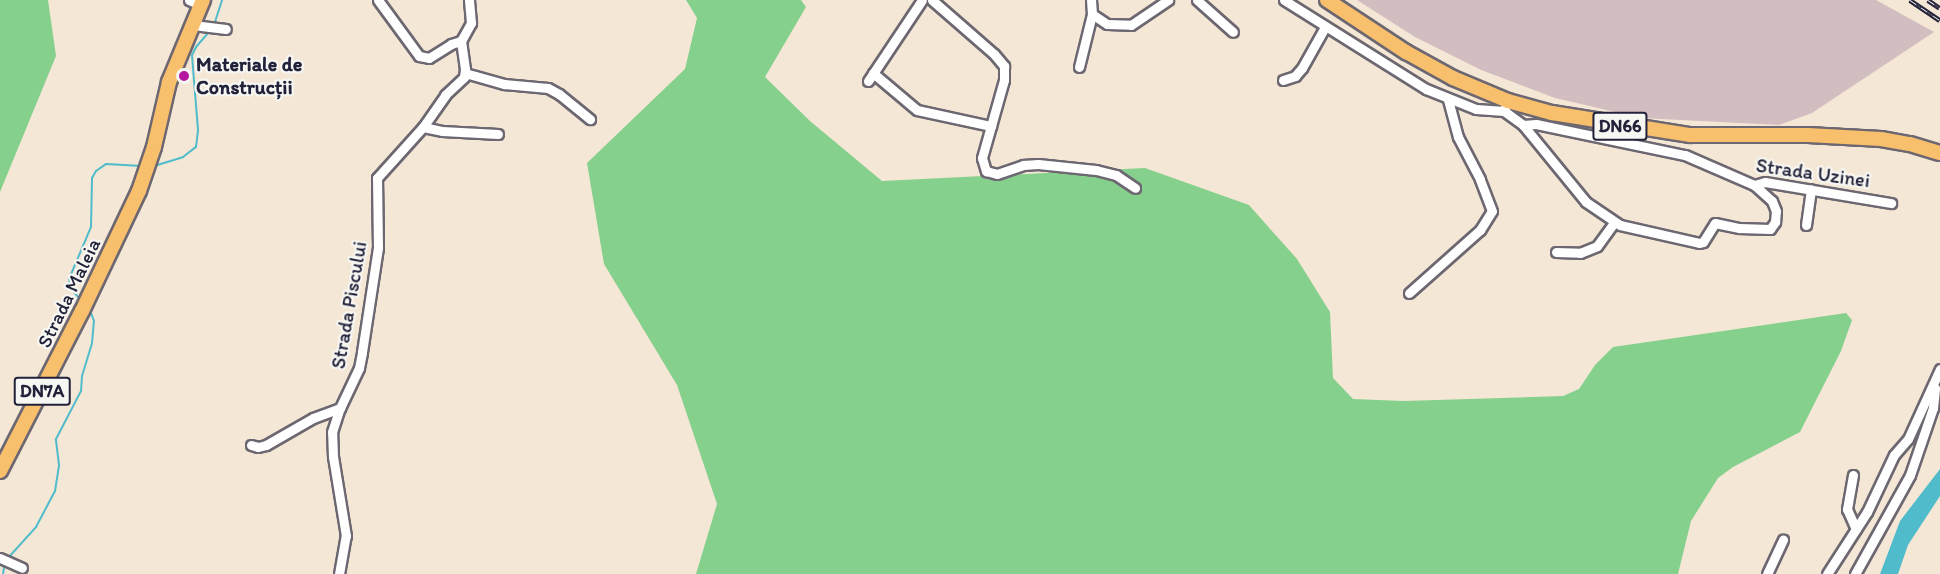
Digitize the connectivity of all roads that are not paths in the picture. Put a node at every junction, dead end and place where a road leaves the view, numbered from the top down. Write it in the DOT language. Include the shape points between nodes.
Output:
graph roads {
  1 [pos="378,0"];
  2 [pos="469,0"];
  3 [pos="922,0"];
  4 [pos="932,0"];
  5 [pos="1090,0"];
  6 [pos="1168,0"];
  7 [pos="1197,0"];
  8 [pos="1284,0"];
  9 [pos="1327,0"];
  10 [pos="198,2"];
  11 [pos="1092,14"];
  12 [pos="193,25"];
  13 [pos="217,27"];
  14 [pos="1325,27"];
  15 [pos="1233,32"];
  16 [pos="461,41"];
  17 [pos="1079,67"];
  18 [pos="465,73"];
  19 [pos="1282,80"];
  20 [pos="1449,100"];
  21 [pos="1506,106"];
  22 [pos="590,119"];
  23 [pos="1523,125"];
  24 [pos="991,126"];
  25 [pos="423,127"];
  26 [pos="498,134"];
  27 [pos="1940,153"];
  28 [pos="1754,185"];
  29 [pos="1135,188"];
  30 [pos="1811,189"];
  31 [pos="1891,203"];
  32 [pos="1614,223"];
  33 [pos="1806,225"];
  34 [pos="1556,252"];
  35 [pos="1409,293"];
  36 [pos="1940,369"];
  37 [pos="1935,385"];
  38 [pos="340,408"];
  39 [pos="251,445"];
  40 [pos="0,471"];
  41 [pos="1853,475"];
  42 [pos="1856,529"];
  43 [pos="1783,540"];
  44 [pos="4,561"];
  45 [pos="22,568"];
  46 [pos="339,574"];
  47 [pos="1767,574"];
  48 [pos="1827,574"];
  49 [pos="1855,574"];
  1 -- 16 [label="street" via="418,56 429,58"];
  2 -- 16 [label="street" via="471,22"];
  3 -- 24 [label="street" via="871,77 917,110"];
  4 -- 24 [label="street" via="1004,66"];
  5 -- 11 [label="street"];
  6 -- 11 [label="street" via="1131,25 1107,24"];
  7 -- 15 [label="street"];
  8 -- 14 [label="street"];
  9 -- 21 [label="main road, DN66" via="1424,63"];
  10 -- 12 [label="main road, DN7A"];
  11 -- 17 [label="street"];
  12 -- 13 [label="street"];
  12 -- 40 [label="main road, Strada Maleia / DN7A" via="170,82 144,179"];
  14 -- 19 [label="street" via="1302,68 1295,76"];
  14 -- 20 [label="street"];
  16 -- 18 [label="street"];
  18 -- 22 [label="street" via="504,84 548,88"];
  18 -- 25 [label="street, Strada Piscului"];
  20 -- 21 [label="street" via="1476,109"];
  20 -- 35 [label="street" via="1458,137 1492,211 1480,230"];
  21 -- 23 [label="street"];
  21 -- 27 [label="main road, DN66" via="1690,135 1863,138 1910,144"];
  23 -- 28 [label="street, Strada Uzinei" via="1536,124 1685,155"];
  23 -- 32 [label="street" via="1586,202"];
  24 -- 29 [label="street" via="981,158 990,173 1038,164 1110,173"];
  25 -- 26 [label="street"];
  25 -- 38 [label="street, Strada Piscului" via="377,178 379,240 362,352"];
  28 -- 30 [label="street, Strada Uzinei" via="1765,182"];
  28 -- 32 [label="street" via="1772,201 1776,211 1770,229 1715,223 1699,243"];
  30 -- 31 [label="street, Strada Uzinei"];
  30 -- 33 [label="street"];
  32 -- 34 [label="street" via="1597,246 1580,253"];
  36 -- 37 [label="street"];
  37 -- 42 [label="street"];
  37 -- 49 [label="street" via="1933,408 1910,475"];
  38 -- 39 [label="street" via="313,418 266,445"];
  38 -- 46 [label="street, Strada Piscului" via="332,444 346,536"];
  41 -- 42 [label="street" via="1847,509"];
  42 -- 48 [label="street"];
  43 -- 47 [label="street"];
  44 -- 45 [label="street"];
}
